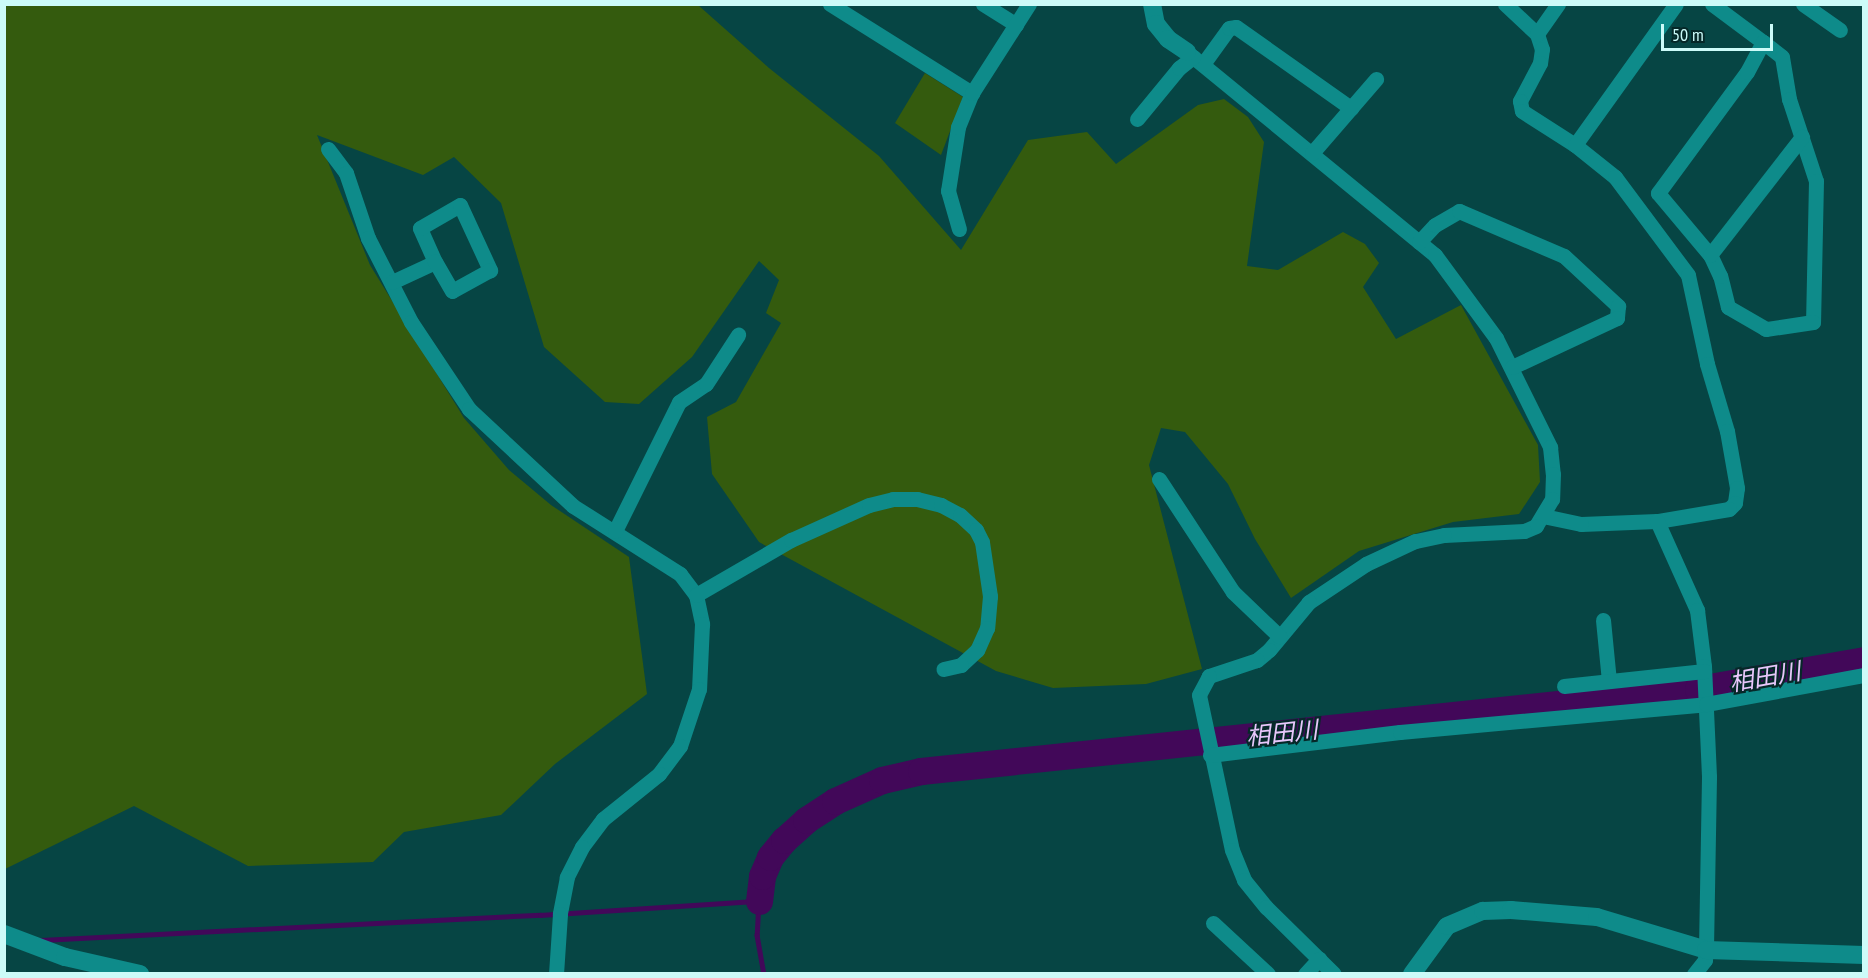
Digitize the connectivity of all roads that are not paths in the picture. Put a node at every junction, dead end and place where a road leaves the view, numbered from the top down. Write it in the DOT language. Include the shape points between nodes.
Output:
graph roads {
  1 [pos="830,4"];
  2 [pos="983,4"];
  3 [pos="1029,4"];
  4 [pos="1152,4"];
  5 [pos="1506,4"];
  6 [pos="1558,4"];
  7 [pos="1676,4"];
  8 [pos="1712,4"];
  9 [pos="1803,4"];
  10 [pos="1016,25"];
  11 [pos="1840,30"];
  12 [pos="1537,34"];
  13 [pos="1763,42"];
  14 [pos="1194,58"];
  15 [pos="1376,79"];
  16 [pos="972,93"];
  17 [pos="1351,108"];
  18 [pos="1137,118"];
  19 [pos="1802,137"];
  20 [pos="1575,145"];
  21 [pos="328,149"];
  22 [pos="1312,153"];
  23 [pos="959,229"];
  24 [pos="1419,242"];
  25 [pos="1710,255"];
  26 [pos="435,262"];
  27 [pos="392,282"];
  28 [pos="738,335"];
  29 [pos="1512,367"];
  30 [pos="1159,479"];
  31 [pos="1544,516"];
  32 [pos="1657,521"];
  33 [pos="615,531"];
  34 [pos="696,595"];
  35 [pos="1603,620"];
  36 [pos="1279,636"];
  37 [pos="943,669"];
  38 [pos="1705,675"];
  39 [pos="1863,675"];
  40 [pos="1609,681"];
  41 [pos="1564,686"];
  42 [pos="1706,701"];
  43 [pos="1210,752"];
  44 [pos="1213,923"];
  45 [pos="4,934"];
  46 [pos="1706,950"];
  47 [pos="1863,955"];
  48 [pos="1318,958"];
  49 [pos="140,974"];
  50 [pos="556,974"];
  51 [pos="1268,974"];
  52 [pos="1305,974"];
  53 [pos="1334,974"];
  54 [pos="1412,974"];
  55 [pos="1694,974"];
  1 -- 16 [label="street"];
  2 -- 10 [label="street"];
  3 -- 10 [label="street"];
  4 -- 14 [label="street" via="1156,24 1168,39"];
  5 -- 12 [label="street"];
  6 -- 12 [label="street"];
  7 -- 20 [label="street"];
  8 -- 13 [label="street"];
  9 -- 11 [label="street"];
  10 -- 16 [label="street"];
  12 -- 20 [label="street" via="1542,56 1520,101 1522,111"];
  13 -- 19 [label="street" via="1782,57 1789,99"];
  13 -- 25 [label="street" via="1747,72 1658,193"];
  14 -- 17 [label="street" via="1229,28 1236,27"];
  14 -- 18 [label="street" via="1179,68"];
  14 -- 22 [label="street"];
  15 -- 17 [label="street"];
  16 -- 23 [label="street" via="958,127 949,176 948,191"];
  17 -- 22 [label="street"];
  19 -- 25 [label="street"];
  19 -- 25 [label="street" via="1816,181 1813,322 1766,328 1728,307"];
  20 -- 32 [label="street" via="1616,177 1688,275 1707,364 1727,431 1737,488 1735,503 1729,509"];
  21 -- 27 [label="street" via="346,173 368,238"];
  22 -- 24 [label="street"];
  24 -- 29 [label="street" via="1453,278"];
  24 -- 29 [label="street" via="1435,225 1459,211 1564,256 1618,306 1617,318"];
  26 -- 26 [label="street" via="420,228 460,205 490,270 452,291"];
  26 -- 27 [label="street"];
  27 -- 33 [label="street" via="411,322 469,409 573,506"];
  28 -- 33 [label="street" via="706,384 679,402"];
  29 -- 31 [label="street" via="1550,447 1552,499"];
  30 -- 36 [label="street" via="1233,592"];
  31 -- 32 [label="street" via="1581,524"];
  31 -- 36 [label="street" via="1536,526 1524,531 1443,535 1414,541 1365,564 1309,602"];
  32 -- 38 [label="street" via="1697,610"];
  33 -- 34 [label="street" via="680,574"];
  34 -- 37 [label="street" via="791,540 869,505 893,499 941,505 976,530 982,542 990,596 987,628 976,650 961,664"];
  34 -- 50 [label="street" via="702,624 699,689 678,749 659,774 603,819 582,847 567,877"];
  35 -- 40 [label="street"];
  36 -- 43 [label="street" via="1257,660 1209,675 1199,695"];
  38 -- 40 [label="street"];
  38 -- 42 [label="street"];
  39 -- 42 [label="street"];
  40 -- 41 [label="street"];
  42 -- 43 [label="street"];
  42 -- 46 [label="street"];
  43 -- 48 [label="street" via="1232,850 1244,880"];
  44 -- 51 [label="street"];
  45 -- 49 [label="street" via="65,957"];
  46 -- 47 [label="street"];
  46 -- 54 [label="street" via="1597,917 1542,910 1483,911 1447,926"];
  46 -- 55 [label="street" via="1705,960"];
  48 -- 52 [label="street"];
  48 -- 53 [label="street"];
}
